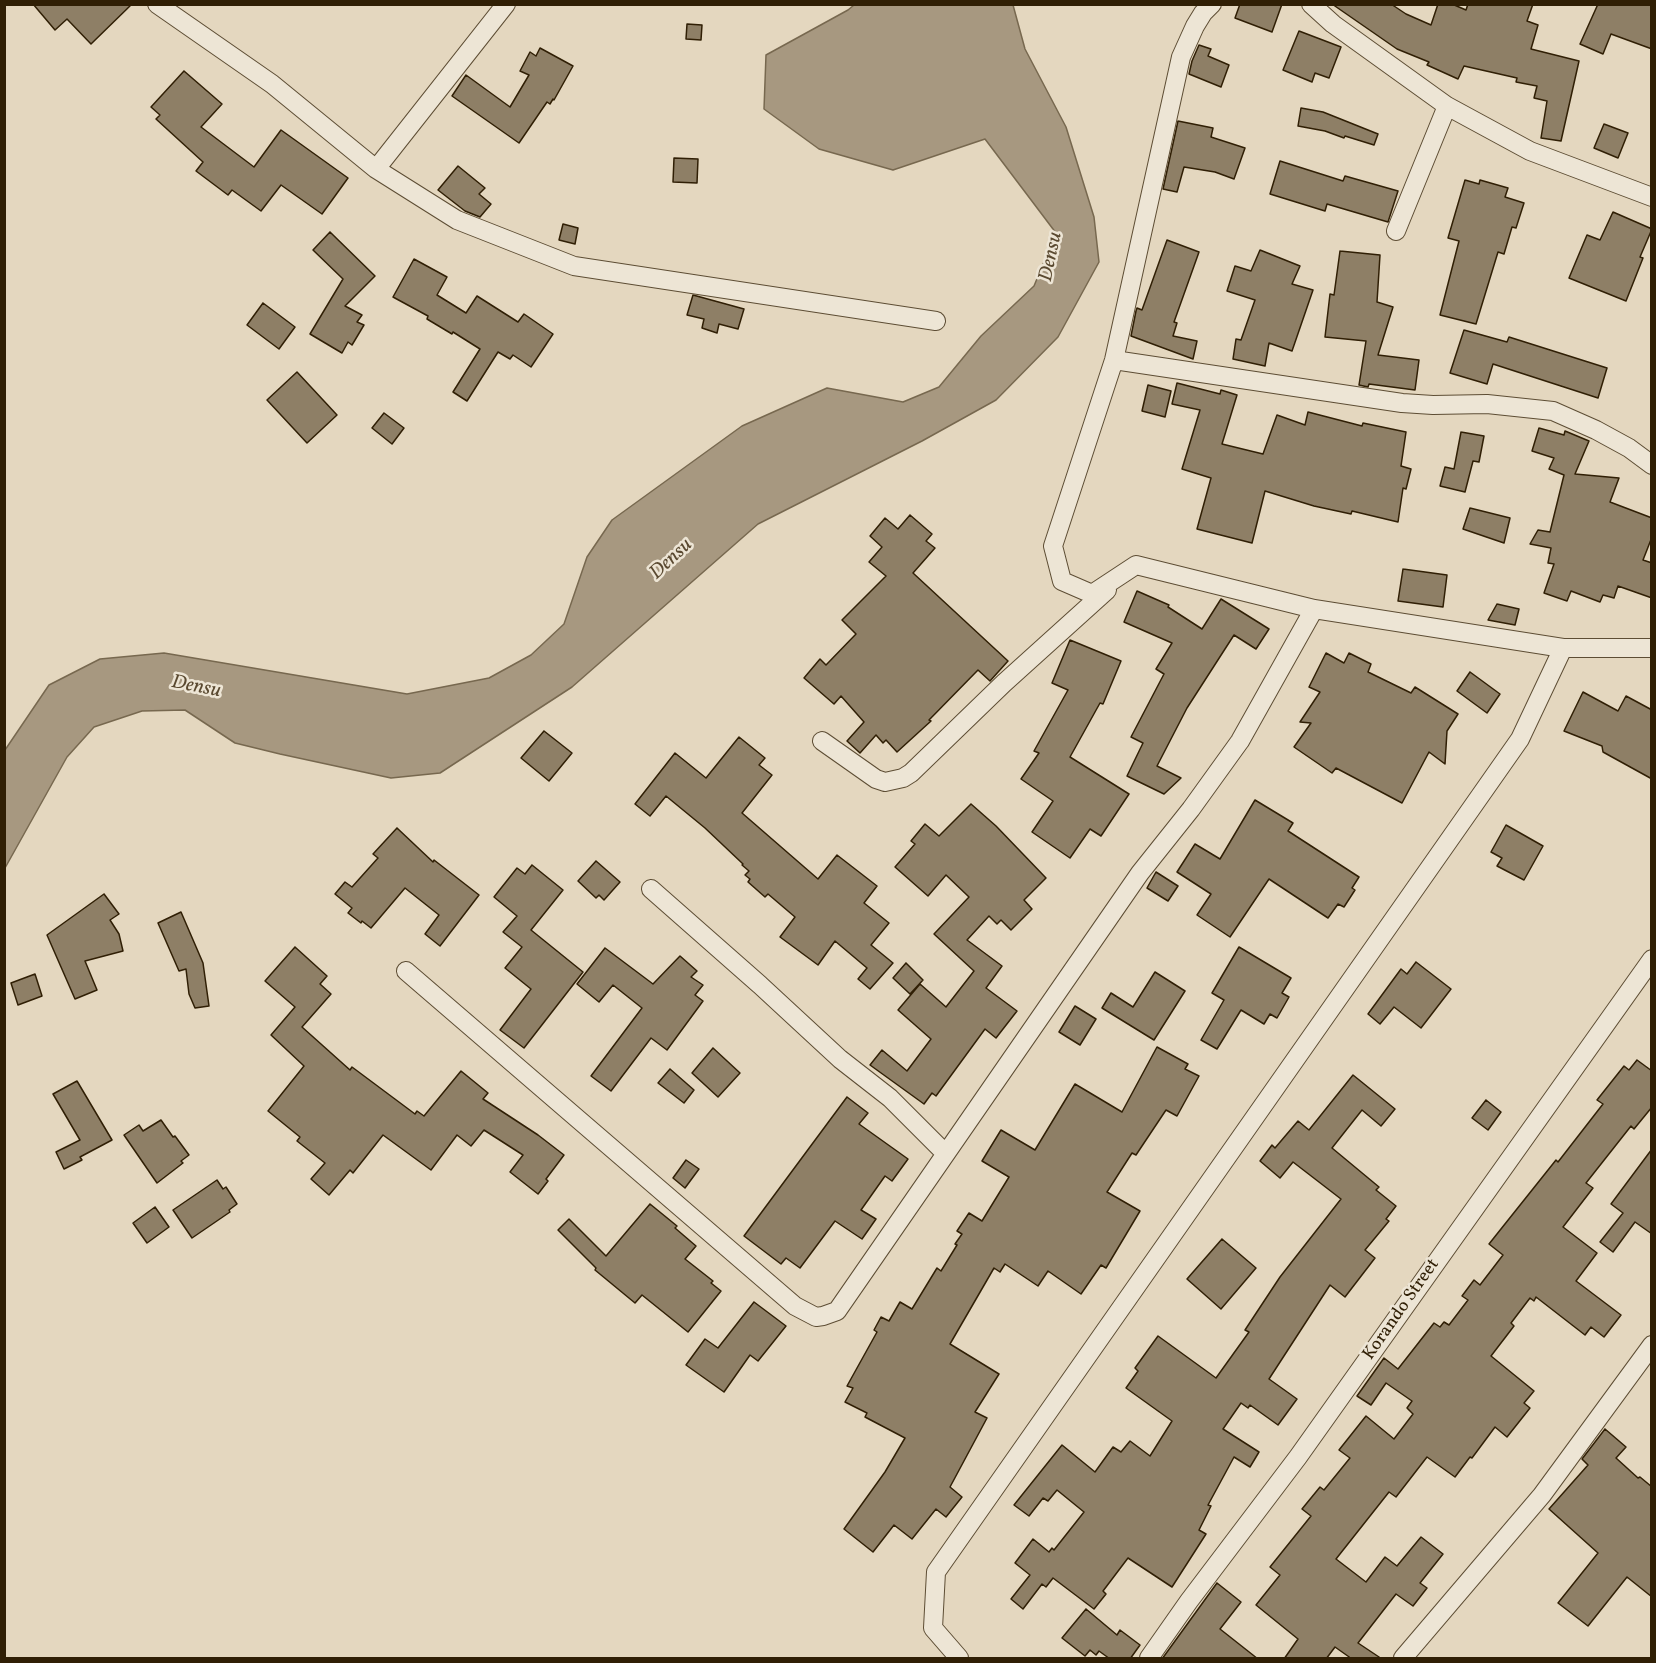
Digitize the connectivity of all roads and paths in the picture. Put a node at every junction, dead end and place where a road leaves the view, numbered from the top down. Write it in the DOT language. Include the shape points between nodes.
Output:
graph roads {
  1 [pos="157,4"];
  2 [pos="506,4"];
  3 [pos="1212,4"];
  4 [pos="1311,4"];
  5 [pos="1447,106"];
  6 [pos="376,169"];
  7 [pos="1652,196"];
  8 [pos="1396,231"];
  9 [pos="936,321"];
  10 [pos="1114,360"];
  11 [pos="1652,465"];
  12 [pos="1136,565"];
  13 [pos="1314,609"];
  14 [pos="1563,648"];
  15 [pos="1652,648"];
  16 [pos="822,741"];
  17 [pos="651,889"];
  18 [pos="1652,959"];
  19 [pos="406,971"];
  20 [pos="945,1153"];
  21 [pos="1652,1345"];
  22 [pos="959,1659"];
  23 [pos="1149,1659"];
  24 [pos="1403,1659"];
  1 -- 6 [label="street" via="272,84"];
  2 -- 6 [label="street"];
  3 -- 10 [label="street" via="1195,26 1180,57"];
  4 -- 5 [label="street"];
  5 -- 7 [label="street" via="1530,151"];
  5 -- 8 [label="street"];
  6 -- 9 [label="street" via="457,220 574,266"];
  10 -- 11 [label="street" via="1402,403 1487,404 1553,411 1629,448"];
  10 -- 12 [label="street" via="1053,546 1062,581 1092,594"];
  12 -- 13 [label="street"];
  12 -- 16 [label="street" via="903,778 885,782 876,779"];
  13 -- 14 [label="street"];
  13 -- 20 [label="street" via="1240,741 1140,873"];
  14 -- 15 [label="street"];
  14 -- 22 [label="street" via="1520,739 936,1572 933,1628"];
  17 -- 20 [label="street" via="832,1052 890,1098"];
  18 -- 23 [label="street, Korando Street" via="1298,1457"];
  19 -- 20 [label="street" via="795,1306 816,1317 837,1311"];
  21 -- 24 [label="street" via="1542,1495"];
}
